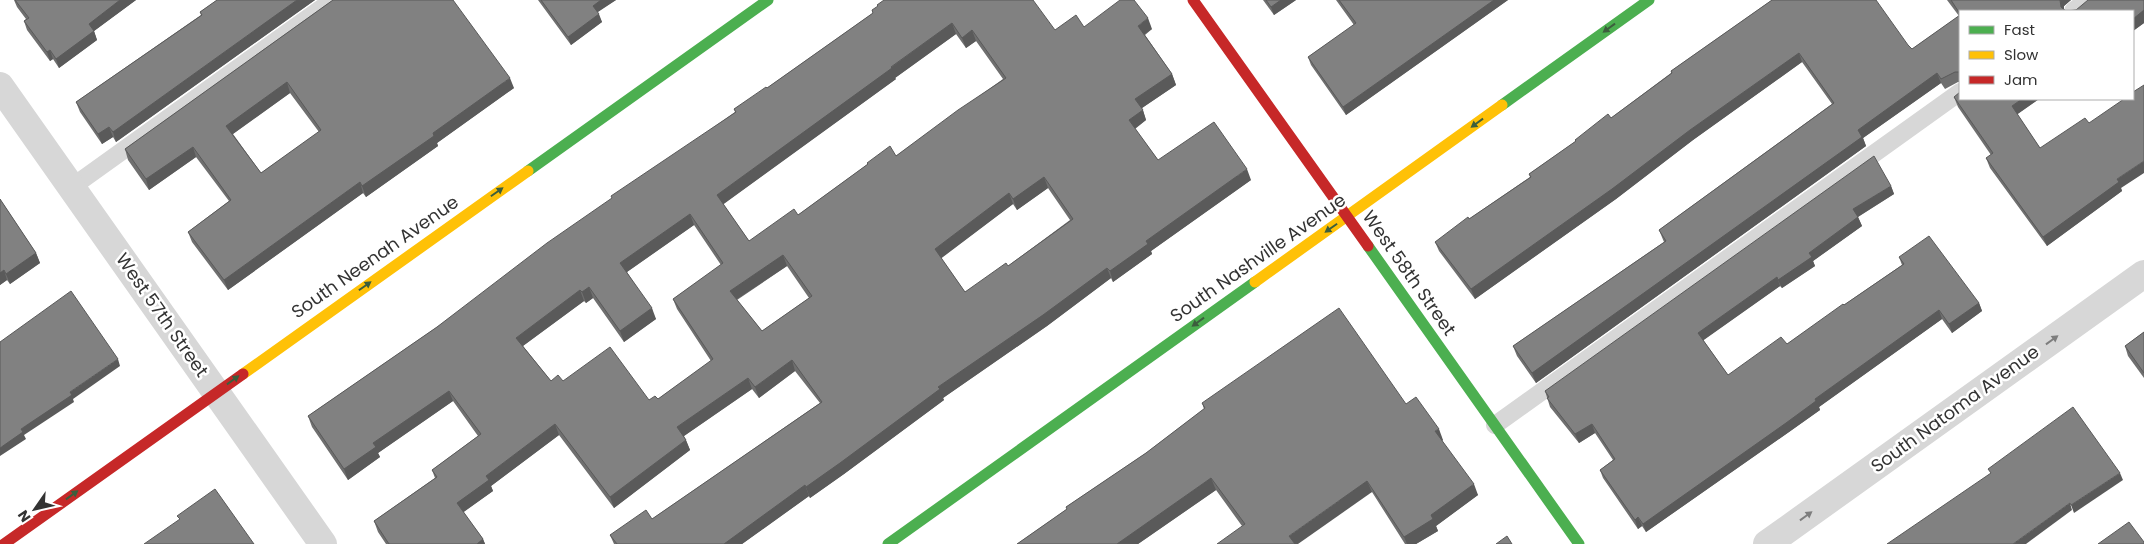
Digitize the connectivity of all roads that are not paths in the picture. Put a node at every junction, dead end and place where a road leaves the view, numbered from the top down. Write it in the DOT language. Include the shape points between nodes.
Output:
graph roads {
  1 [pos="333,0"];
  2 [pos="768,0"];
  3 [pos="1649,0"];
  4 [pos="2088,0"];
  5 [pos="1201,3"];
  6 [pos="2074,10"];
  7 [pos="0,86"];
  8 [pos="1959,93"];
  9 [pos="72,187"];
  10 [pos="1347,216"];
  11 [pos="2144,274"];
  12 [pos="216,392"];
  13 [pos="1495,424"];
  14 [pos="4,544"];
  15 [pos="323,544"];
  16 [pos="888,544"];
  17 [pos="1579,544"];
  18 [pos="1766,544"];
  1 -- 9 [label="lane"];
  12 -- 2 [label="street, South Neenah Avenue, one-way"];
  3 -- 10 [label="street, South Nashville Avenue, one-way"];
  4 -- 6 [label="lane"];
  5 -- 10 [label="street, West 58th Street"];
  7 -- 9 [label="street, West 57th Street"];
  8 -- 13 [label="lane"];
  9 -- 12 [label="street, West 57th Street"];
  10 -- 13 [label="street, West 58th Street"];
  10 -- 16 [label="street, South Nashville Avenue, one-way"];
  18 -- 11 [label="street, South Natoma Avenue, one-way"];
  14 -- 12 [label="street, South Neenah Avenue, one-way"];
  12 -- 15 [label="street, West 57th Street"];
  13 -- 17 [label="street, West 58th Street"];
}
